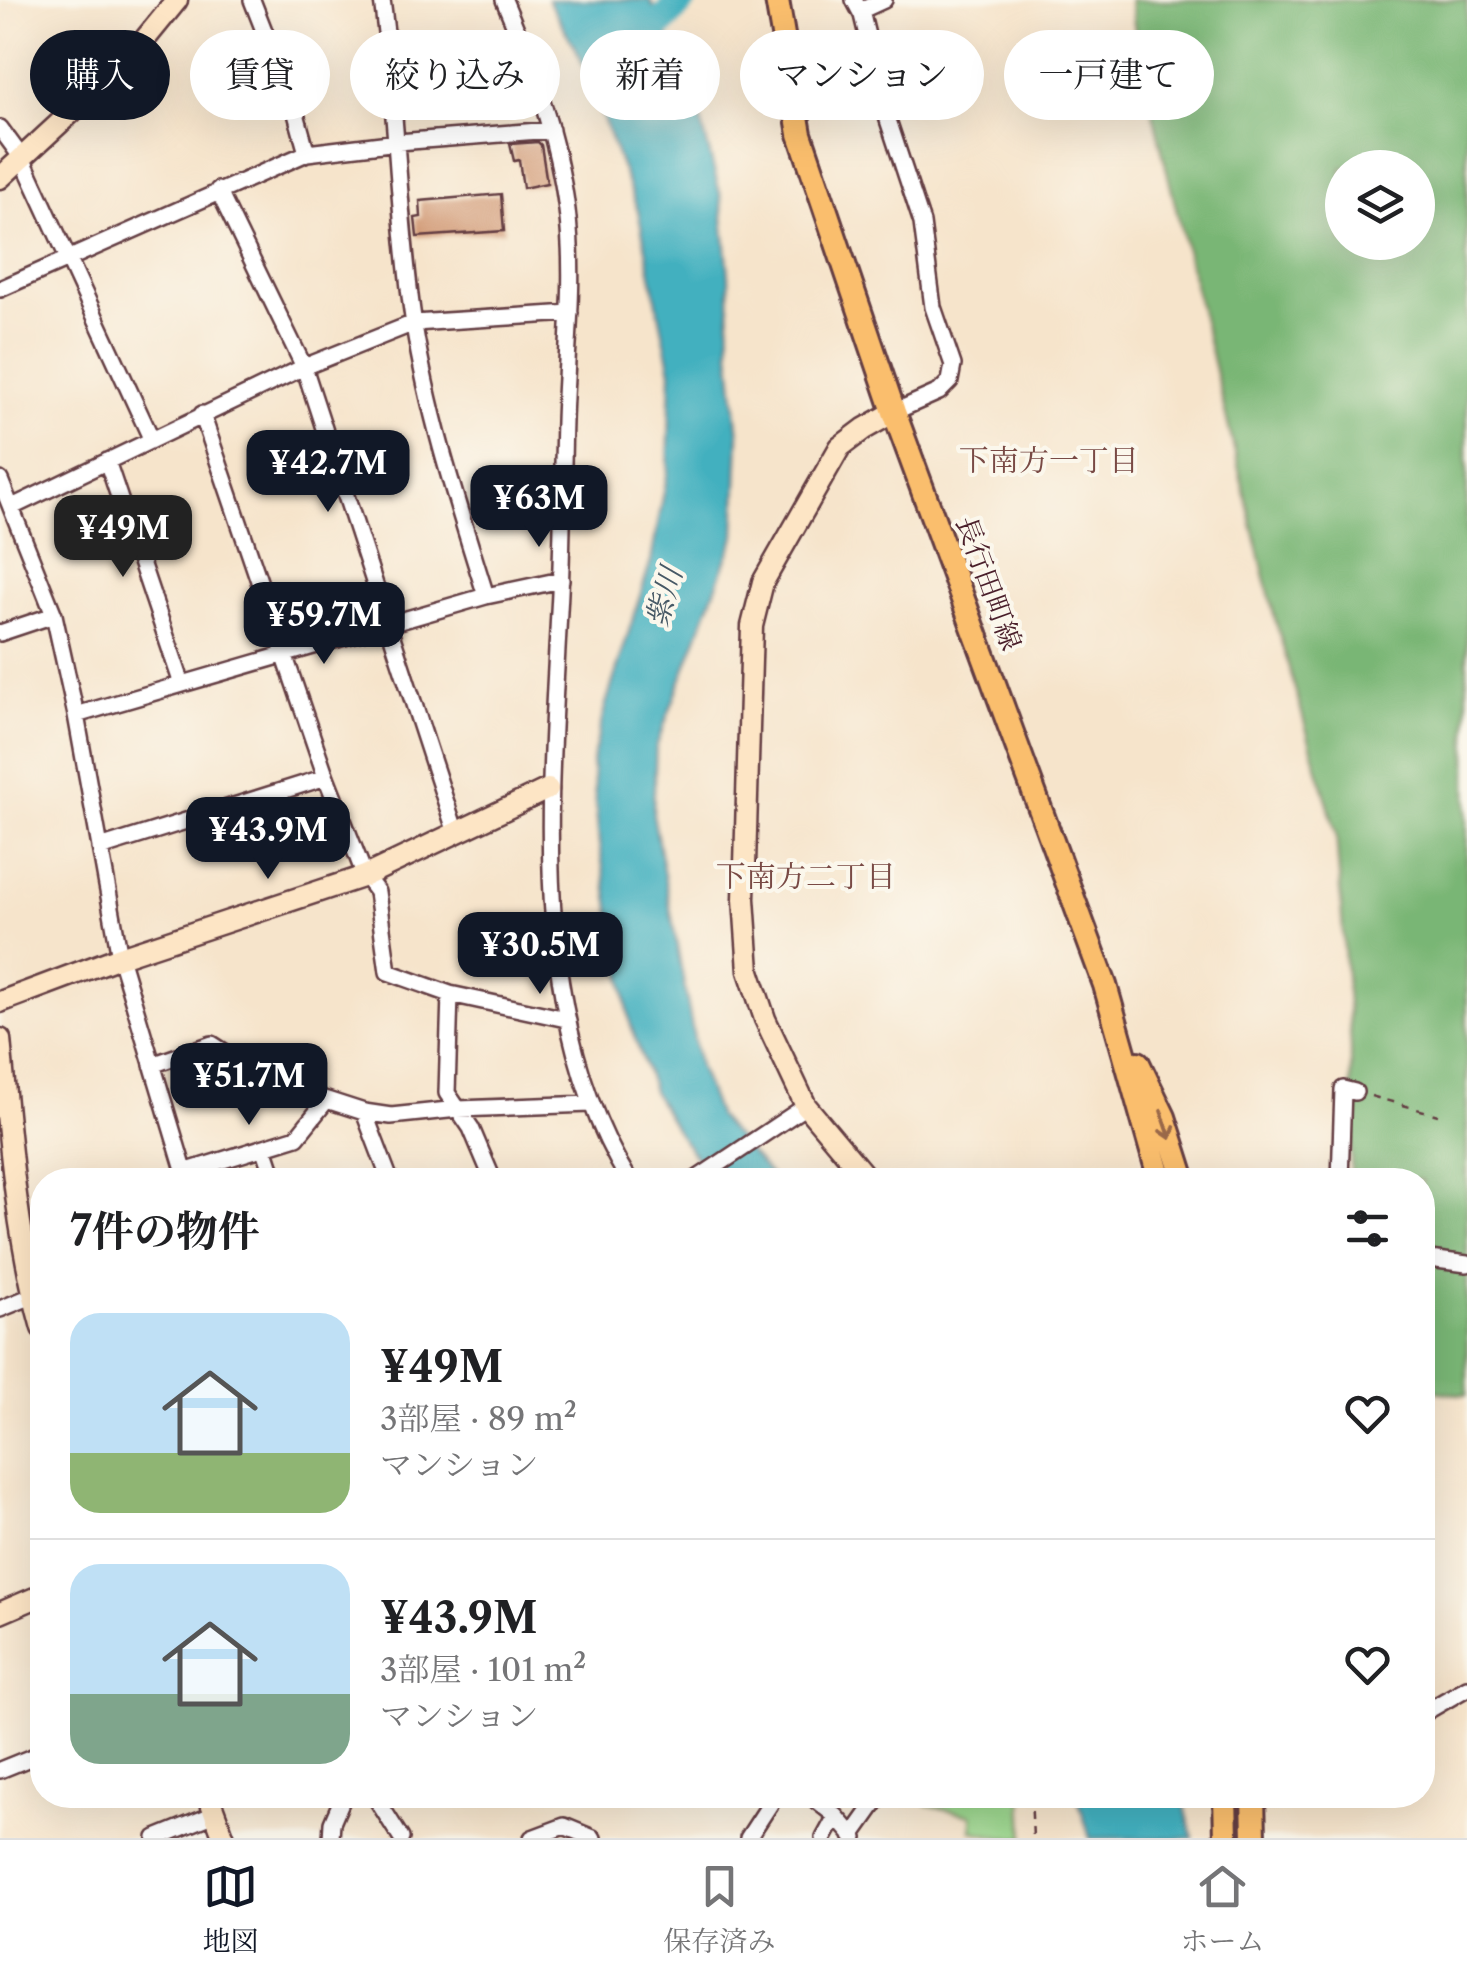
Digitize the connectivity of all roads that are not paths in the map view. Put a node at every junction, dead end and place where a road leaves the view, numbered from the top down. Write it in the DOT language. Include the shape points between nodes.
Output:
graph roads {
  1 [pos="177,0"];
  2 [pos="252,0"];
  3 [pos="382,0"];
  4 [pos="504,0"];
  5 [pos="777,0"];
  6 [pos="884,0"];
  7 [pos="857,6"];
  8 [pos="0,128"];
  9 [pos="551,130"];
  10 [pos="398,142"];
  11 [pos="307,153"];
  12 [pos="22,158"];
  13 [pos="0,178"];
  14 [pos="218,190"];
  15 [pos="70,256"];
  16 [pos="0,289"];
  17 [pos="570,313"];
  18 [pos="414,323"];
  19 [pos="304,367"];
  20 [pos="894,412"];
  21 [pos="202,414"];
  22 [pos="151,438"];
  23 [pos="107,461"];
  24 [pos="0,480"];
  25 [pos="12,507"];
  26 [pos="561,580"];
  27 [pos="486,596"];
  28 [pos="54,615"];
  29 [pos="386,625"];
  30 [pos="0,632"];
  31 [pos="284,654"];
  32 [pos="182,684"];
  33 [pos="76,715"];
  34 [pos="326,777"];
  35 [pos="548,789"];
  36 [pos="456,833"];
  37 [pos="100,848"];
  38 [pos="365,876"];
  39 [pos="120,957"];
  40 [pos="450,994"];
  41 [pos="0,1002"];
  42 [pos="1113,1010"];
  43 [pos="566,1020"];
  44 [pos="0,1039"];
  45 [pos="152,1065"];
  46 [pos="1355,1092"];
  47 [pos="326,1102"];
  48 [pos="591,1104"];
  49 [pos="806,1106"];
  50 [pos="458,1108"];
  51 [pos="364,1112"];
  52 [pos="264,1147"];
  53 [pos="184,1168"];
  54 [pos="208,1168"];
  55 [pos="271,1168"];
  56 [pos="385,1168"];
  57 [pos="488,1168"];
  58 [pos="622,1168"];
  59 [pos="713,1168"];
  60 [pos="858,1168"];
  61 [pos="1157,1168"];
  62 [pos="1180,1168"];
  63 [pos="1340,1168"];
  64 [pos="30,1251"];
  65 [pos="1435,1260"];
  66 [pos="1467,1264"];
  67 [pos="30,1297"];
  68 [pos="0,1309"];
  69 [pos="30,1600"];
  70 [pos="0,1613"];
  71 [pos="1467,1688"];
  72 [pos="1435,1706"];
  73 [pos="30,1758"];
  74 [pos="0,1770"];
  75 [pos="205,1808"];
  76 [pos="213,1808"];
  77 [pos="338,1808"];
  78 [pos="382,1808"];
  79 [pos="768,1808"];
  80 [pos="826,1808"];
  81 [pos="872,1808"];
  82 [pos="1225,1808"];
  83 [pos="1253,1808"];
  84 [pos="836,1816"];
  85 [pos="854,1837"];
  86 [pos="156,1838"];
  87 [pos="224,1838"];
  88 [pos="331,1838"];
  89 [pos="401,1838"];
  90 [pos="532,1838"];
  91 [pos="592,1838"];
  92 [pos="748,1838"];
  93 [pos="824,1838"];
  94 [pos="1226,1838"];
  95 [pos="1254,1838"];
  1 -- 12 [label="street" via="128,60"];
  2 -- 11 [label="street"];
  3 -- 10 [label="street"];
  4 -- 9 [label="street"];
  5 -- 20 [label="main road, 長行田町線" via="800,134"];
  6 -- 7 [label="street"];
  7 -- 20 [label="street" via="922,223 934,307 954,365 939,392"];
  8 -- 12 [label="street"];
  9 -- 10 [label="street"];
  9 -- 17 [label="street" via="568,211"];
  10 -- 11 [label="street"];
  10 -- 18 [label="street"];
  11 -- 14 [label="street"];
  12 -- 13 [label="street"];
  12 -- 15 [label="street"];
  14 -- 15 [label="street"];
  14 -- 19 [label="street"];
  15 -- 16 [label="street"];
  15 -- 22 [label="street"];
  17 -- 18 [label="street"];
  17 -- 26 [label="street"];
  18 -- 19 [label="street"];
  18 -- 27 [label="street" via="437,438"];
  19 -- 21 [label="street"];
  19 -- 29 [label="street"];
  20 -- 42 [label="main road, 長行田町線"];
  20 -- 49 [label="street" via="840,448 763,582 752,626 744,899 749,971"];
  21 -- 22 [label="street"];
  21 -- 31 [label="street"];
  22 -- 23 [label="street"];
  23 -- 25 [label="street"];
  23 -- 32 [label="street"];
  24 -- 25 [label="street"];
  25 -- 28 [label="street"];
  26 -- 27 [label="street"];
  26 -- 35 [label="street"];
  27 -- 29 [label="street"];
  28 -- 30 [label="street"];
  28 -- 33 [label="street"];
  29 -- 31 [label="street"];
  29 -- 36 [label="street"];
  31 -- 32 [label="street"];
  31 -- 34 [label="street"];
  32 -- 33 [label="street"];
  33 -- 37 [label="street"];
  34 -- 37 [label="street"];
  34 -- 38 [label="street"];
  35 -- 36 [label="street"];
  35 -- 43 [label="street"];
  36 -- 38 [label="street"];
  37 -- 39 [label="street"];
  38 -- 39 [label="street"];
  38 -- 40 [label="street" via="377,892 388,972"];
  39 -- 41 [label="street"];
  39 -- 45 [label="street"];
  40 -- 43 [label="street"];
  40 -- 50 [label="street" via="447,1092"];
  42 -- 61 [label="main road, 長行田町線"];
  42 -- 62 [label="main road, 長行田町線, one-way" via="1164,1117"];
  43 -- 48 [label="street"];
  44 -- 64 [label="street"];
  45 -- 47 [label="street" via="212,1044 271,1082"];
  45 -- 53 [label="street"];
  46 -- 63 [label="street" via="1343,1089"];
  47 -- 51 [label="street"];
  47 -- 52 [label="street" via="297,1137"];
  48 -- 50 [label="street"];
  48 -- 58 [label="street"];
  49 -- 59 [label="street"];
  49 -- 60 [label="street"];
  50 -- 51 [label="street" via="391,1116"];
  50 -- 57 [label="street"];
  51 -- 56 [label="street"];
  52 -- 54 [label="street"];
  52 -- 55 [label="street"];
  65 -- 66 [label="street"];
  67 -- 68 [label="street"];
  69 -- 70 [label="street"];
  71 -- 72 [label="street"];
  73 -- 74 [label="street"];
  75 -- 86 [label="street"];
  76 -- 87 [label="street"];
  77 -- 88 [label="street"];
  78 -- 89 [label="street"];
  79 -- 92 [label="street"];
  80 -- 84 [label="street"];
  81 -- 85 [label="street"];
  82 -- 94 [label="main road"];
  83 -- 95 [label="main road"];
  84 -- 85 [label="street"];
  84 -- 93 [label="street"];
  90 -- 91 [label="street" via="564,1826"];
}
